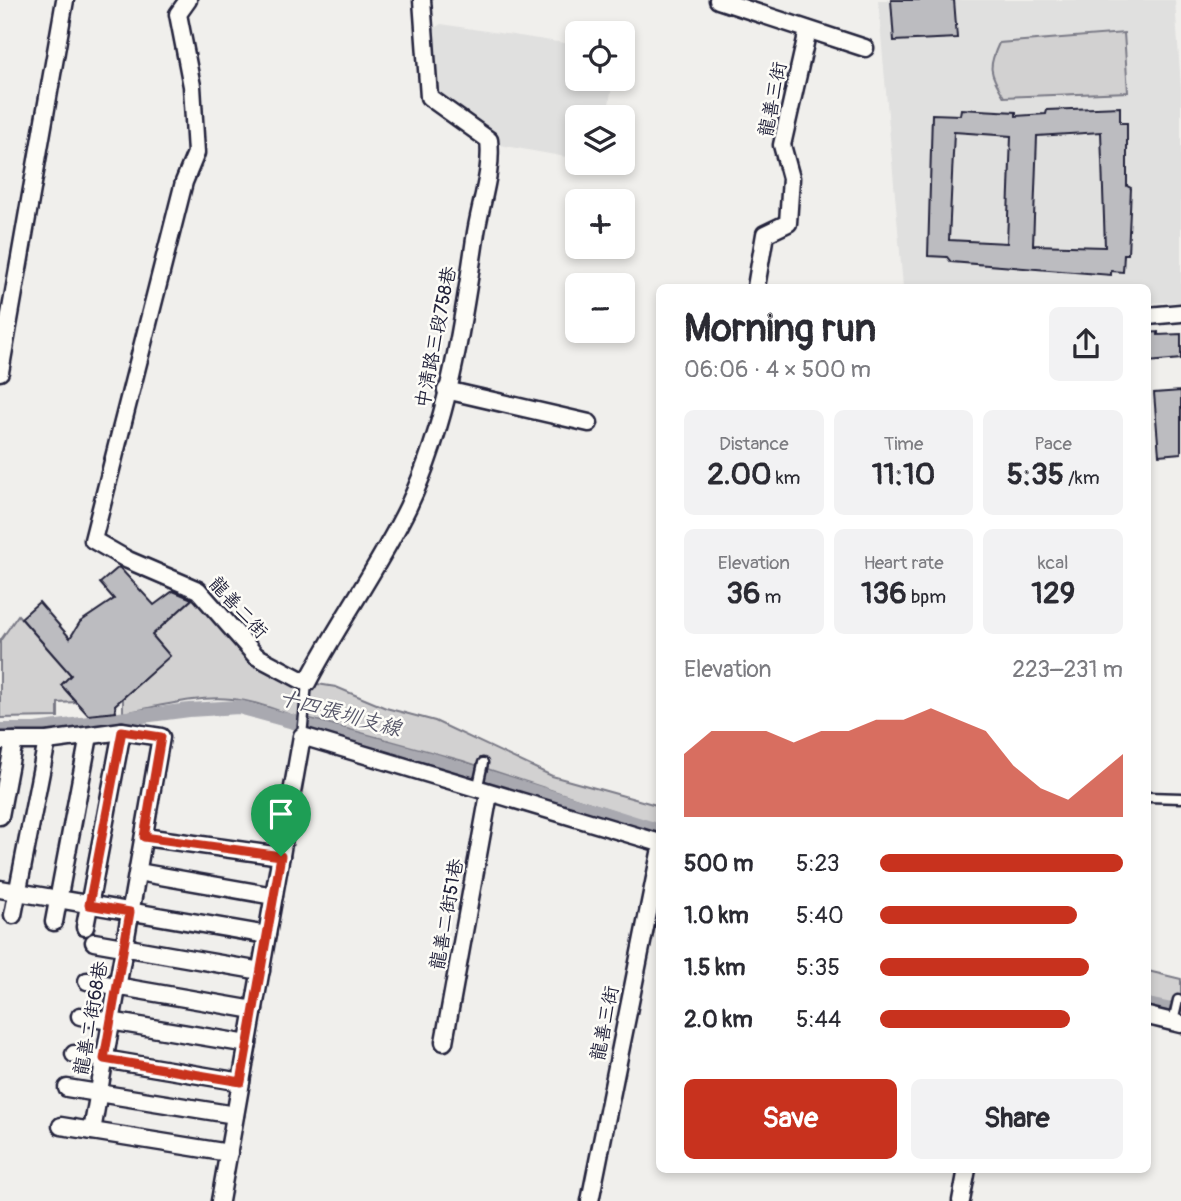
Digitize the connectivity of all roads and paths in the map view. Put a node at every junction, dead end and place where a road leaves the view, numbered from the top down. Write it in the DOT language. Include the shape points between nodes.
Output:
graph roads {
  1 [pos="65,0"];
  2 [pos="188,0"];
  3 [pos="422,0"];
  4 [pos="718,0"];
  5 [pos="808,30"];
  6 [pos="865,48"];
  7 [pos="757,284"];
  8 [pos="1181,313"];
  9 [pos="1151,316"];
  10 [pos="0,372"];
  11 [pos="446,390"];
  12 [pos="589,423"];
  13 [pos="307,683"];
  14 [pos="122,731"];
  15 [pos="89,736"];
  16 [pos="302,736"];
  17 [pos="7,741"];
  18 [pos="47,741"];
  19 [pos="483,763"];
  20 [pos="483,792"];
  21 [pos="1151,797"];
  22 [pos="1181,797"];
  23 [pos="0,816"];
  24 [pos="144,837"];
  25 [pos="656,842"];
  26 [pos="281,856"];
  27 [pos="138,872"];
  28 [pos="656,873"];
  29 [pos="0,889"];
  30 [pos="18,892"];
  31 [pos="274,896"];
  32 [pos="58,899"];
  33 [pos="89,905"];
  34 [pos="130,912"];
  35 [pos="13,915"];
  36 [pos="54,922"];
  37 [pos="85,927"];
  38 [pos="267,934"];
  39 [pos="94,942"];
  40 [pos="124,947"];
  41 [pos="261,971"];
  42 [pos="87,981"];
  43 [pos="117,986"];
  44 [pos="1178,1000"];
  45 [pos="254,1010"];
  46 [pos="80,1016"];
  47 [pos="1151,1017"];
  48 [pos="111,1021"];
  49 [pos="1177,1023"];
  50 [pos="444,1042"];
  51 [pos="248,1044"];
  52 [pos="74,1054"];
  53 [pos="104,1059"];
  54 [pos="241,1082"];
  55 [pos="67,1088"];
  56 [pos="98,1093"];
  57 [pos="235,1115"];
  58 [pos="61,1126"];
  59 [pos="92,1130"];
  60 [pos="229,1153"];
  61 [pos="966,1173"];
  62 [pos="220,1201"];
  63 [pos="590,1201"];
  64 [pos="961,1201"];
  1 -- 10 [label="street"];
  2 -- 13 [label="street, 龍善二街" via="178,14 192,86 196,153 184,182 93,540 198,590 256,656"];
  3 -- 11 [label="street, 中清路三段758巷" via="429,97 489,140 491,151 465,310"];
  4 -- 5 [label="street"];
  5 -- 6 [label="street"];
  5 -- 7 [label="street, 龍善三街" via="782,145 790,178 788,223 765,234"];
  8 -- 9 [label="street"];
  11 -- 12 [label="street"];
  11 -- 13 [label="street, 中清路三段758巷" via="435,440 408,506 378,566 336,627"];
  13 -- 16 [label="lane"];
  14 -- 15 [label="street, 龍善二街68巷"];
  14 -- 24 [label="street, 龍善二街68巷" via="161,737"];
  14 -- 33 [label="street"];
  15 -- 18 [label="street, 龍善二街68巷"];
  15 -- 32 [label="street"];
  16 -- 20 [label="street"];
  16 -- 26 [label="street"];
  17 -- 18 [label="street, 龍善二街68巷"];
  17 -- 23 [label="street"];
  18 -- 30 [label="street"];
  19 -- 20 [label="lane"];
  20 -- 25 [label="street"];
  20 -- 50 [label="street, 龍善二街51巷"];
  21 -- 22 [label="lane"];
  24 -- 26 [label="street"];
  24 -- 27 [label="street, 龍善二街68巷"];
  26 -- 31 [label="street"];
  27 -- 31 [label="street"];
  27 -- 34 [label="street, 龍善二街68巷"];
  28 -- 63 [label="street, 龍善三街"];
  29 -- 30 [label="street"];
  30 -- 32 [label="street"];
  30 -- 35 [label="street"];
  31 -- 38 [label="street"];
  32 -- 33 [label="street"];
  32 -- 36 [label="street"];
  33 -- 34 [label="street"];
  33 -- 37 [label="street"];
  34 -- 38 [label="street"];
  34 -- 40 [label="street, 龍善二街68巷"];
  38 -- 41 [label="street"];
  39 -- 40 [label="street"];
  40 -- 41 [label="street"];
  40 -- 43 [label="street, 龍善二街68巷"];
  41 -- 45 [label="street"];
  42 -- 43 [label="street"];
  43 -- 45 [label="street"];
  43 -- 48 [label="street, 龍善二街68巷"];
  44 -- 49 [label="lane"];
  45 -- 51 [label="street"];
  46 -- 48 [label="street"];
  47 -- 49 [label="street"];
  48 -- 51 [label="street"];
  48 -- 53 [label="street, 龍善二街68巷"];
  51 -- 54 [label="street"];
  52 -- 53 [label="street"];
  53 -- 54 [label="street"];
  53 -- 56 [label="street, 龍善二街68巷"];
  54 -- 57 [label="street"];
  55 -- 56 [label="street"];
  56 -- 57 [label="street"];
  56 -- 59 [label="street, 龍善二街68巷"];
  57 -- 60 [label="street"];
  58 -- 59 [label="street"];
  59 -- 60 [label="street"];
  60 -- 62 [label="street"];
  61 -- 64 [label="street"];
}
